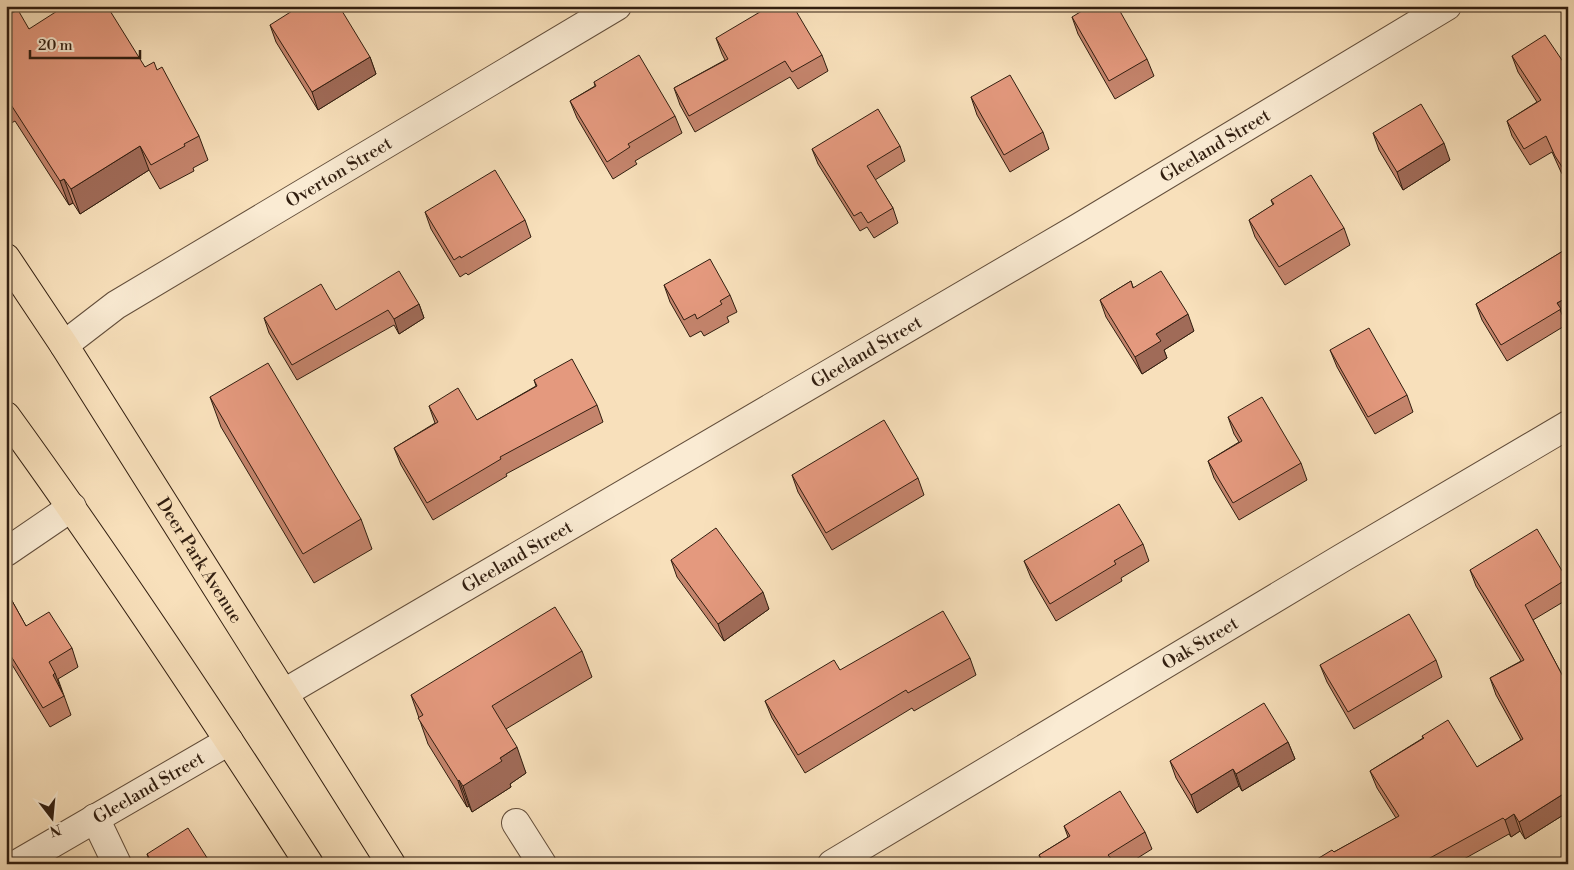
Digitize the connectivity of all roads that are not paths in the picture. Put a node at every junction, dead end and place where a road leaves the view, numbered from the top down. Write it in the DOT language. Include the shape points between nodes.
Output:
graph roads {
  1 [pos="617,6"];
  2 [pos="1447,6"];
  3 [pos="6,258"];
  4 [pos="64,345"];
  5 [pos="6,416"];
  6 [pos="1568,425"];
  7 [pos="72,507"];
  8 [pos="6,552"];
  9 [pos="284,693"];
  10 [pos="229,740"];
  11 [pos="95,818"];
  12 [pos="516,823"];
  13 [pos="17,864"];
  14 [pos="117,864"];
  15 [pos="309,864"];
  16 [pos="391,864"];
  17 [pos="542,864"];
  18 [pos="832,864"];
  1 -- 4 [label="street, Overton Street" via="116,305"];
  2 -- 9 [label="street, Gleeland Street" via="1069,233"];
  3 -- 4 [label="main road, Deer Park Avenue"];
  4 -- 9 [label="main road, Deer Park Avenue"];
  5 -- 7 [label="main road"];
  6 -- 18 [label="street, Oak Street"];
  7 -- 8 [label="street"];
  7 -- 10 [label="main road"];
  9 -- 16 [label="main road, Deer Park Avenue"];
  10 -- 11 [label="street, Gleeland Street"];
  10 -- 15 [label="main road"];
  11 -- 13 [label="street, Gleeland Street"];
  11 -- 14 [label="street"];
  12 -- 17 [label="street"];
}
